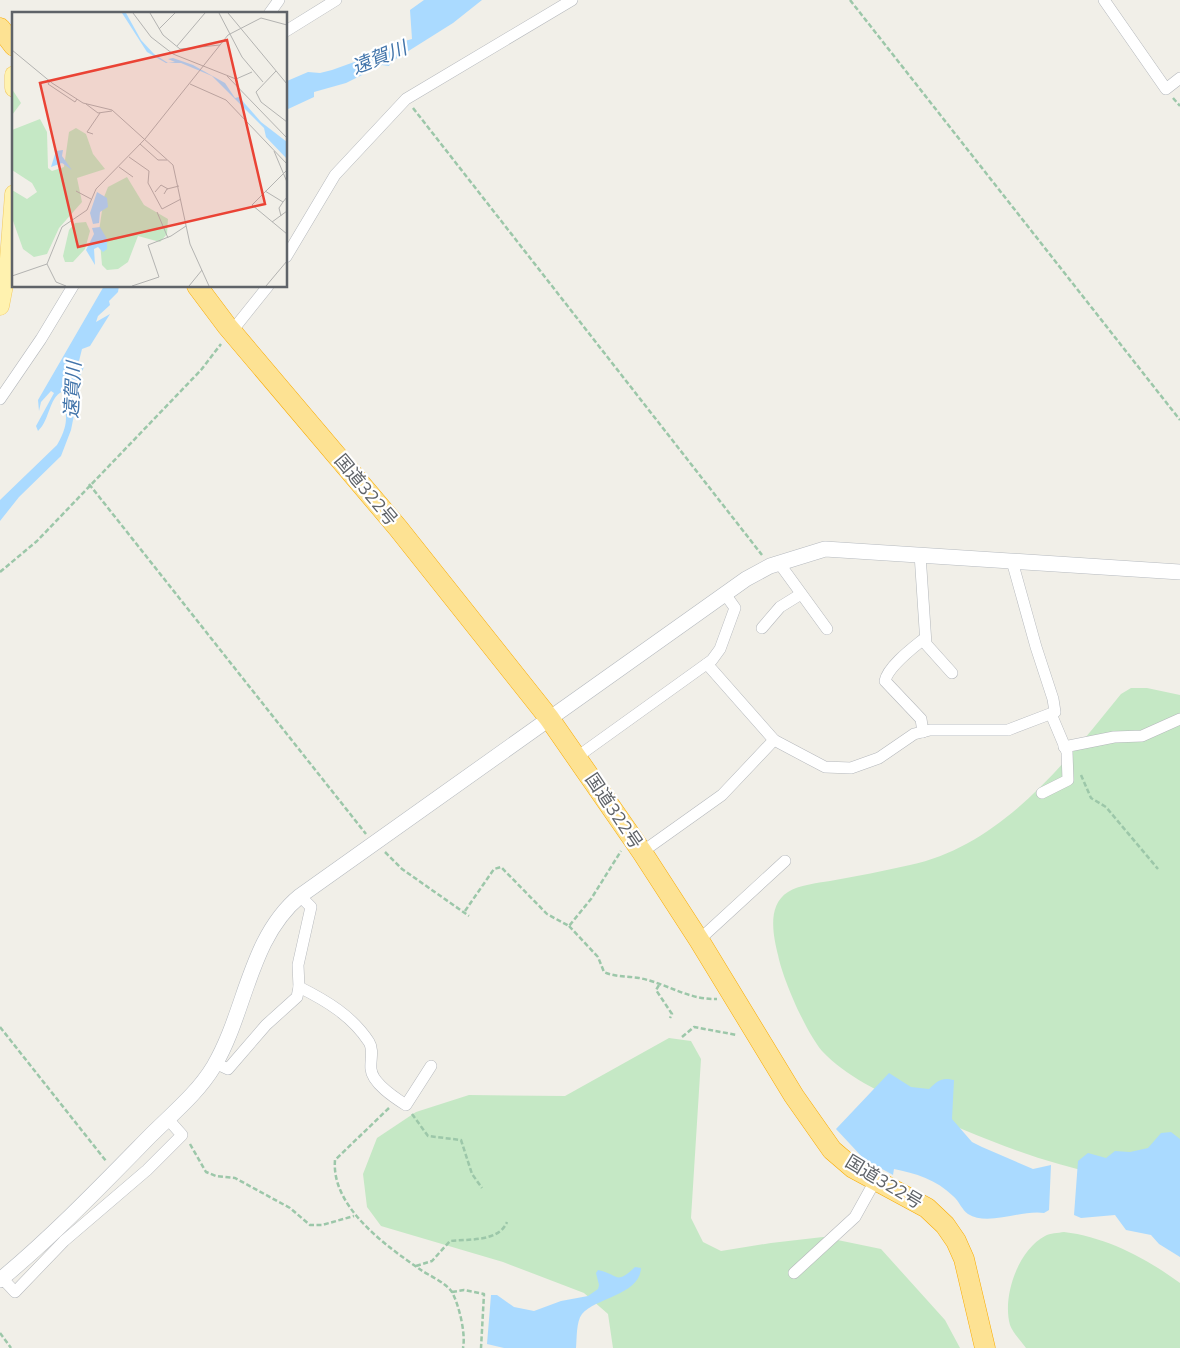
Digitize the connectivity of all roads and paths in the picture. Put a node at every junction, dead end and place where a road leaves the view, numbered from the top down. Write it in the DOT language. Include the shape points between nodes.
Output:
graph roads {
  1 [pos="280,0"];
  2 [pos="336,0"];
  3 [pos="572,0"];
  4 [pos="850,0"];
  5 [pos="1104,0"];
  6 [pos="271,12"];
  7 [pos="0,28"];
  8 [pos="288,30"];
  9 [pos="12,43"];
  10 [pos="1180,78"];
  11 [pos="406,99"];
  12 [pos="12,220"];
  13 [pos="288,254"];
  14 [pos="72,288"];
  15 [pos="198,288"];
  16 [pos="266,288"];
  17 [pos="0,306"];
  18 [pos="229,329"];
  19 [pos="0,399"];
  20 [pos="1180,420"];
  21 [pos="89,484"];
  22 [pos="920,554"];
  23 [pos="1012,561"];
  24 [pos="775,564"];
  25 [pos="0,572"];
  26 [pos="1180,572"];
  27 [pos="725,594"];
  28 [pos="801,594"];
  29 [pos="762,628"];
  30 [pos="827,629"];
  31 [pos="925,638"];
  32 [pos="707,664"];
  33 [pos="952,673"];
  34 [pos="1051,714"];
  35 [pos="549,718"];
  36 [pos="1180,719"];
  37 [pos="923,732"];
  38 [pos="774,740"];
  39 [pos="1064,747"];
  40 [pos="577,757"];
  41 [pos="1068,764"];
  42 [pos="1042,793"];
  43 [pos="637,845"];
  44 [pos="379,847"];
  45 [pos="785,861"];
  46 [pos="1158,869"];
  47 [pos="300,896"];
  48 [pos="465,911"];
  49 [pos="468,916"];
  50 [pos="569,926"];
  51 [pos="699,940"];
  52 [pos="659,985"];
  53 [pos="299,987"];
  54 [pos="731,993"];
  55 [pos="670,1018"];
  56 [pos="0,1027"];
  57 [pos="682,1037"];
  58 [pos="758,1037"];
  59 [pos="215,1062"];
  60 [pos="431,1066"];
  61 [pos="401,1102"];
  62 [pos="167,1118"];
  63 [pos="182,1135"];
  64 [pos="115,1172"];
  65 [pos="875,1181"];
  66 [pos="482,1188"];
  67 [pos="355,1216"];
  68 [pos="507,1222"];
  69 [pos="416,1266"];
  70 [pos="794,1273"];
  71 [pos="1,1279"];
  72 [pos="452,1292"];
  73 [pos="0,1333"];
  74 [pos="11,1348"];
  75 [pos="463,1348"];
  76 [pos="480,1348"];
  77 [pos="985,1348"];
  1 -- 6 [label="street"];
  2 -- 8 [label="street"];
  3 -- 11 [label="street"];
  4 -- 20 [label="path"];
  5 -- 10 [label="street" via="1166,89"];
  7 -- 9 [label="highway"];
  11 -- 13 [label="street" via="335,175"];
  11 -- 24 [label="path"];
  12 -- 17 [label="main road"];
  14 -- 19 [label="street" via="42,339"];
  15 -- 18 [label="highway, 国道322号"];
  16 -- 18 [label="street"];
  18 -- 21 [label="path" via="201,370"];
  18 -- 35 [label="highway, 国道322号" via="398,528"];
  21 -- 25 [label="path" via="36,541"];
  21 -- 44 [label="path"];
  22 -- 23 [label="street"];
  22 -- 24 [label="street" via="825,549"];
  22 -- 31 [label="street"];
  23 -- 26 [label="street"];
  23 -- 34 [label="street" via="1053,699 1055,712"];
  24 -- 27 [label="street"];
  24 -- 28 [label="street"];
  27 -- 32 [label="street" via="735,608 720,649"];
  27 -- 35 [label="street"];
  28 -- 29 [label="street" via="780,607"];
  28 -- 30 [label="street"];
  31 -- 33 [label="street" via="926,644"];
  31 -- 37 [label="street" via="886,675 886,681 921,719"];
  32 -- 38 [label="street"];
  32 -- 40 [label="street"];
  34 -- 37 [label="street" via="1008,730"];
  34 -- 39 [label="street"];
  35 -- 40 [label="highway, 国道322号"];
  35 -- 44 [label="street"];
  36 -- 39 [label="street" via="1142,736 1114,737"];
  37 -- 38 [label="street" via="914,734 879,758 852,768 825,767"];
  38 -- 43 [label="street" via="722,795"];
  39 -- 41 [label="street"];
  40 -- 43 [label="highway, 国道322号"];
  41 -- 42 [label="street" via="1068,780"];
  41 -- 46 [label="path" via="1075,764 1091,798 1106,807"];
  43 -- 50 [label="path" via="625,844 591,899"];
  43 -- 51 [label="highway, 国道322号"];
  44 -- 47 [label="street"];
  44 -- 48 [label="path" via="402,869"];
  45 -- 51 [label="street"];
  47 -- 53 [label="street" via="311,907 298,964"];
  47 -- 59 [label="street" via="283,912 269,934"];
  48 -- 49 [label="path"];
  48 -- 50 [label="path" via="494,869 501,867 547,914"];
  50 -- 52 [label="path" via="598,957 604,972"];
  51 -- 54 [label="highway, 国道322号"];
  52 -- 54 [label="path" via="702,999 722,998"];
  52 -- 55 [label="path" via="656,990 672,1014"];
  53 -- 59 [label="street" via="297,997 266,1025 228,1070"];
  53 -- 61 [label="street" via="335,1006 358,1030 370,1044 371,1072"];
  54 -- 58 [label="highway, 国道322号"];
  56 -- 64 [label="path"];
  57 -- 58 [label="path" via="694,1027 752,1039"];
  58 -- 65 [label="highway, 国道322号" via="832,1150"];
  59 -- 62 [label="street" via="199,1086"];
  60 -- 61 [label="street"];
  61 -- 66 [label="path" via="428,1136 461,1140 472,1174"];
  61 -- 67 [label="path" via="335,1160 337,1183"];
  62 -- 63 [label="street"];
  62 -- 64 [label="street"];
  63 -- 67 [label="path" via="206,1172 235,1178 290,1208 310,1225"];
  63 -- 71 [label="street" via="147,1170 64,1241 15,1292"];
  64 -- 71 [label="street"];
  65 -- 70 [label="street" via="855,1217"];
  65 -- 77 [label="highway, 国道322号" via="927,1208 956,1242 968,1276"];
  67 -- 69 [label="path"];
  68 -- 69 [label="path" via="504,1230 496,1235 450,1242 432,1262"];
  69 -- 72 [label="path"];
  72 -- 75 [label="path" via="463,1326"];
  72 -- 76 [label="path" via="464,1290 484,1294"];
  73 -- 74 [label="path"];
}
